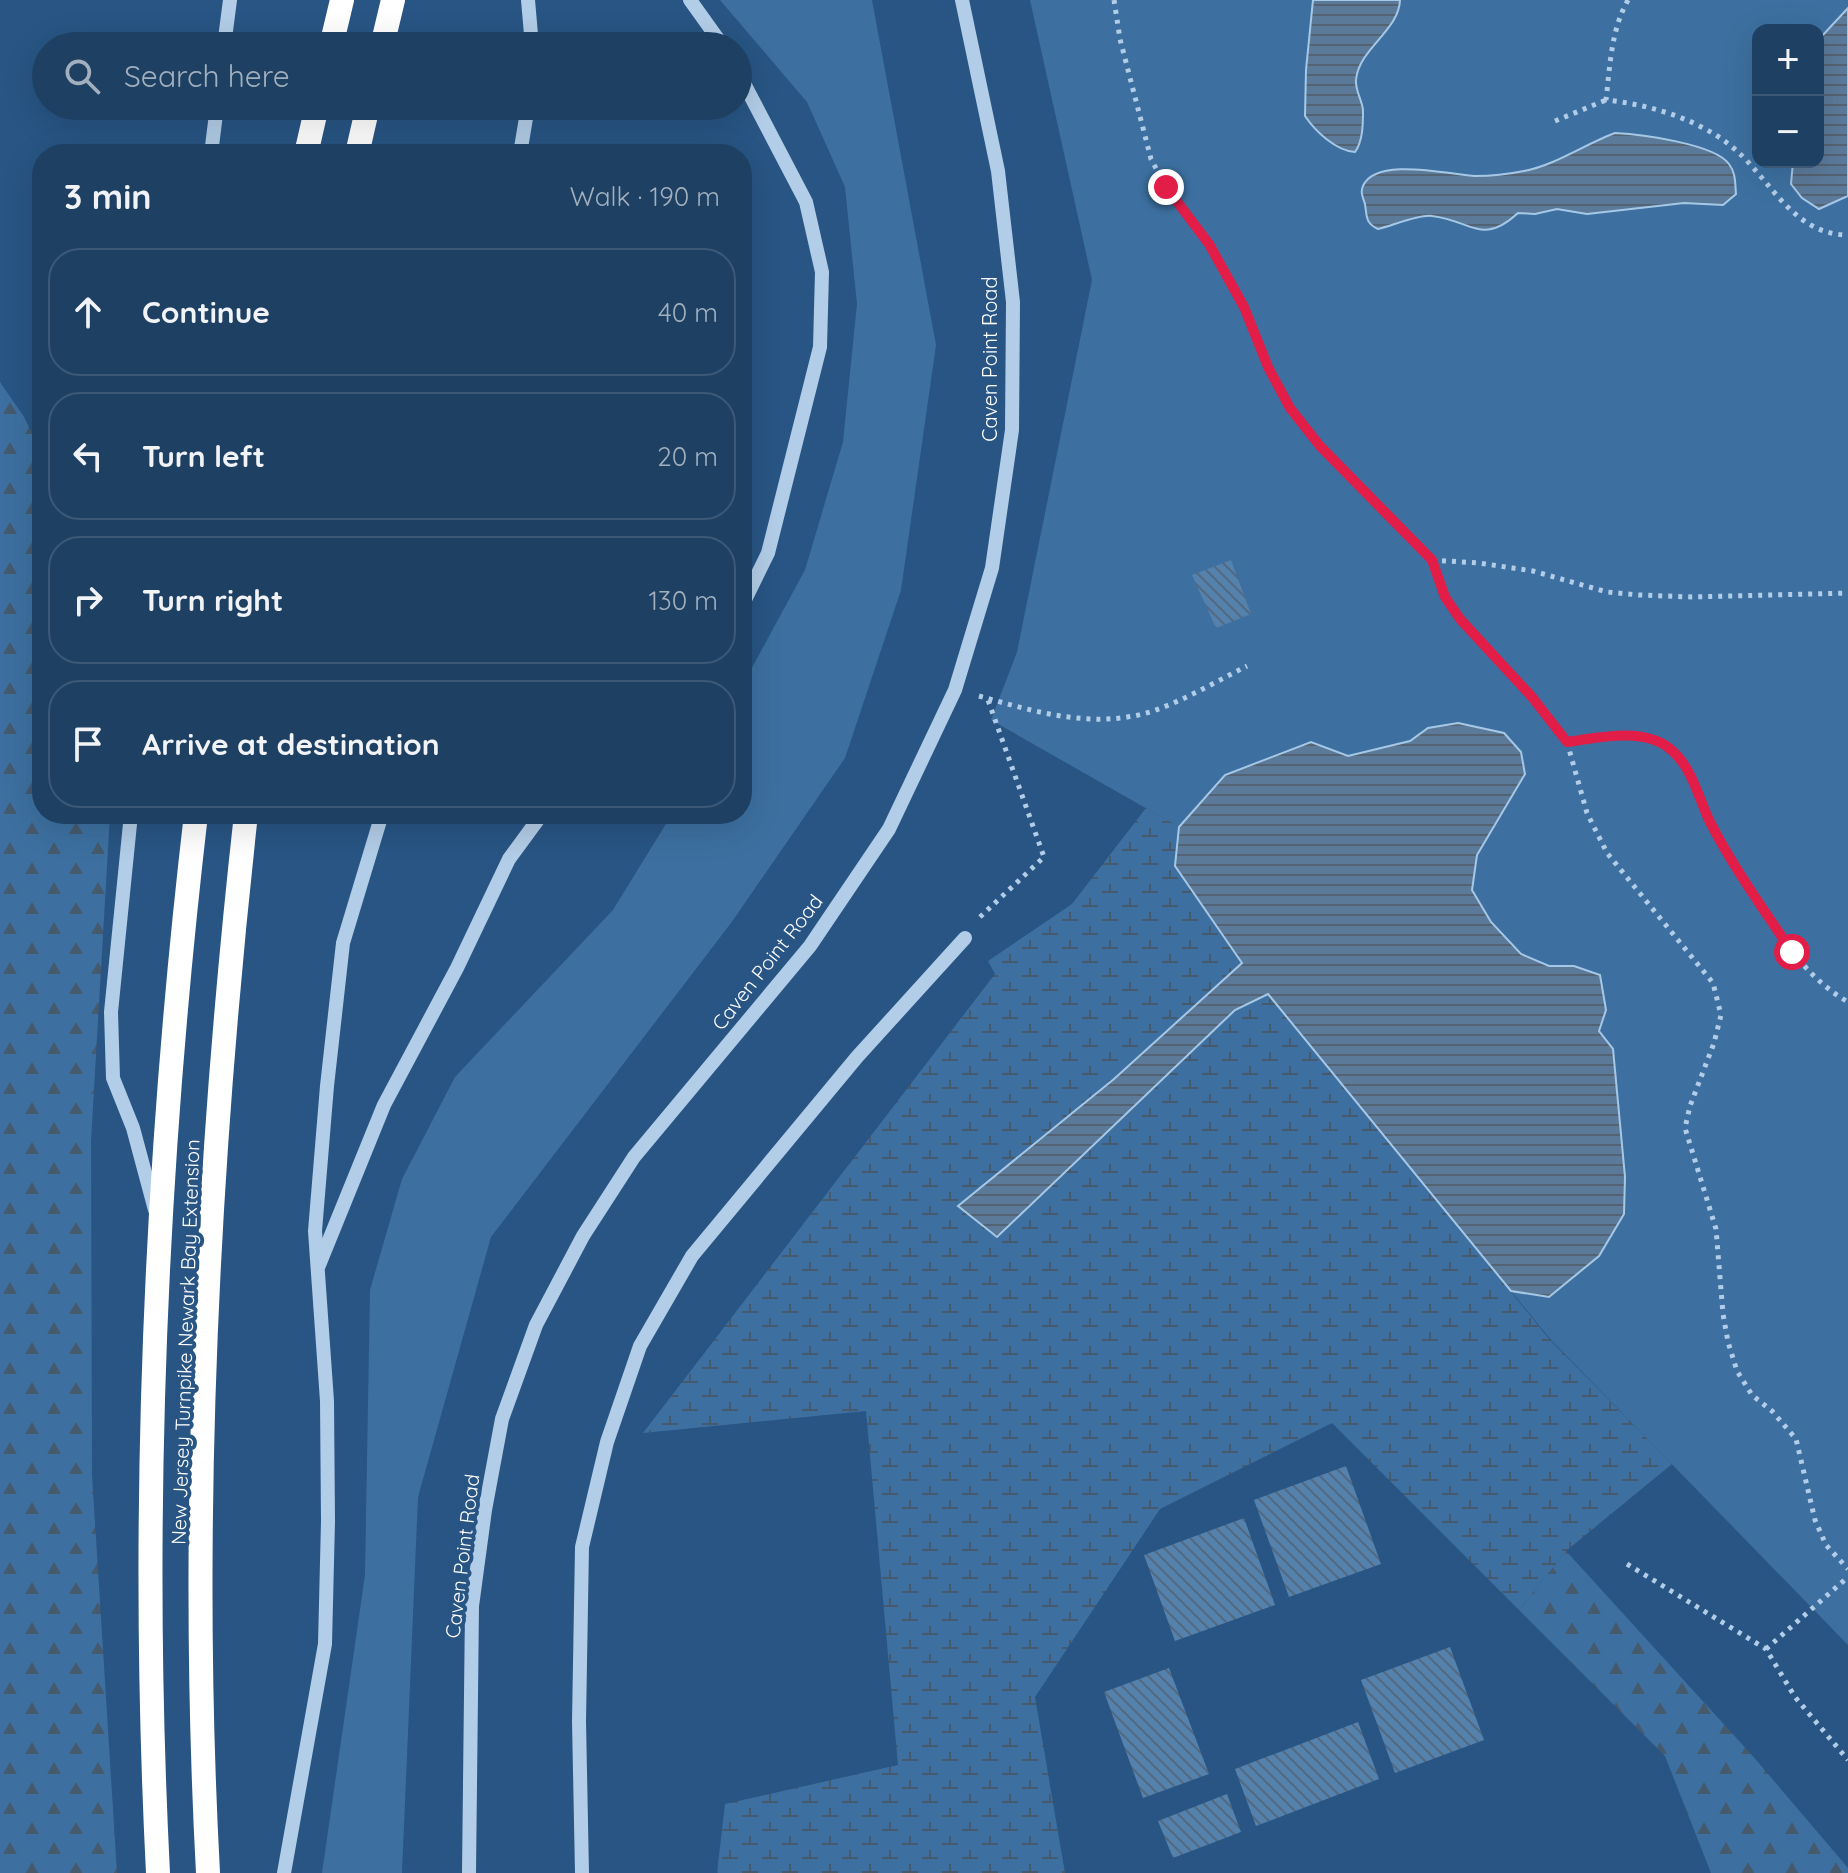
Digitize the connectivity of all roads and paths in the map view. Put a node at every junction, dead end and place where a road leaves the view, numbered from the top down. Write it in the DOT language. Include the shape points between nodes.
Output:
graph roads {
  1 [pos="230,0"];
  2 [pos="342,0"];
  3 [pos="393,0"];
  4 [pos="528,0"];
  5 [pos="690,0"];
  6 [pos="962,0"];
  7 [pos="1114,0"];
  8 [pos="1628,0"];
  9 [pos="226,32"];
  10 [pos="334,32"];
  11 [pos="385,32"];
  12 [pos="531,32"];
  13 [pos="713,32"];
  14 [pos="752,99"];
  15 [pos="1606,100"];
  16 [pos="215,120"];
  17 [pos="314,120"];
  18 [pos="365,120"];
  19 [pos="526,120"];
  20 [pos="1555,121"];
  21 [pos="212,144"];
  22 [pos="308,144"];
  23 [pos="359,144"];
  24 [pos="522,144"];
  25 [pos="1848,235"];
  26 [pos="1432,560"];
  27 [pos="752,586"];
  28 [pos="1848,593"];
  29 [pos="1247,666"];
  30 [pos="955,690"];
  31 [pos="988,699"];
  32 [pos="1567,742"];
  33 [pos="130,824"];
  34 [pos="195,824"];
  35 [pos="245,824"];
  36 [pos="379,824"];
  37 [pos="535,824"];
  38 [pos="980,917"];
  39 [pos="965,938"];
  40 [pos="1848,1002"];
  41 [pos="160,1228"];
  42 [pos="318,1269"];
  43 [pos="1627,1564"];
  44 [pos="1848,1569"];
  45 [pos="1848,1577"];
  46 [pos="1766,1649"];
  47 [pos="1848,1760"];
  48 [pos="158,1873"];
  49 [pos="208,1873"];
  50 [pos="284,1873"];
  51 [pos="469,1873"];
  52 [pos="582,1873"];
  1 -- 9 [label="street"];
  2 -- 10 [label="highway"];
  3 -- 11 [label="highway"];
  4 -- 12 [label="street"];
  5 -- 13 [label="street"];
  6 -- 30 [label="street, Caven Point Road" via="998,171 1013,302 1012,416 992,568"];
  7 -- 26 [label="path" via="1151,159 1244,307 1278,389 1320,446"];
  8 -- 15 [label="path" via="1620,15"];
  14 -- 27 [label="street" via="806,202 822,272 820,347 768,553"];
  15 -- 20 [label="path"];
  15 -- 25 [label="path" via="1642,106 1711,132 1737,151 1803,221 1824,232"];
  16 -- 21 [label="street"];
  17 -- 22 [label="highway"];
  18 -- 23 [label="highway"];
  19 -- 24 [label="street"];
  26 -- 28 [label="path" via="1533,571 1607,592 1639,595"];
  26 -- 32 [label="path" via="1445,597 1460,619"];
  29 -- 31 [label="path" via="1154,711 1108,720 1060,717"];
  30 -- 31 [label="path"];
  30 -- 51 [label="street, Caven Point Road" via="889,829 810,946 634,1157 583,1236 536,1325 502,1419 472,1606"];
  31 -- 38 [label="path" via="1044,857"];
  32 -- 40 [label="path" via="1644,738 1667,747 1687,767 1711,823 1792,952 1829,991"];
  32 -- 44 [label="path" via="1587,813 1607,853 1713,983 1721,1015 1685,1128 1716,1229 1728,1342 1752,1395 1796,1439 1815,1520 1826,1545"];
  33 -- 41 [label="street" via="111,1012 113,1078 133,1128"];
  34 -- 41 [label="highway, New Jersey Turnpike Newark Bay Extension"];
  35 -- 49 [label="highway, New Jersey Turnpike Newark Bay Extension" via="222,1050 204,1375 201,1606"];
  36 -- 42 [label="street" via="343,943 315,1231"];
  37 -- 42 [label="street" via="509,859 384,1105"];
  39 -- 52 [label="street" via="857,1057 692,1256 640,1346 607,1442 582,1547"];
  41 -- 48 [label="highway, New Jersey Turnpike Newark Bay Extension" via="152,1553"];
  42 -- 50 [label="street" via="327,1401 325,1644"];
  43 -- 46 [label="path"];
  45 -- 46 [label="path"];
  46 -- 47 [label="path" via="1795,1697"];
}
